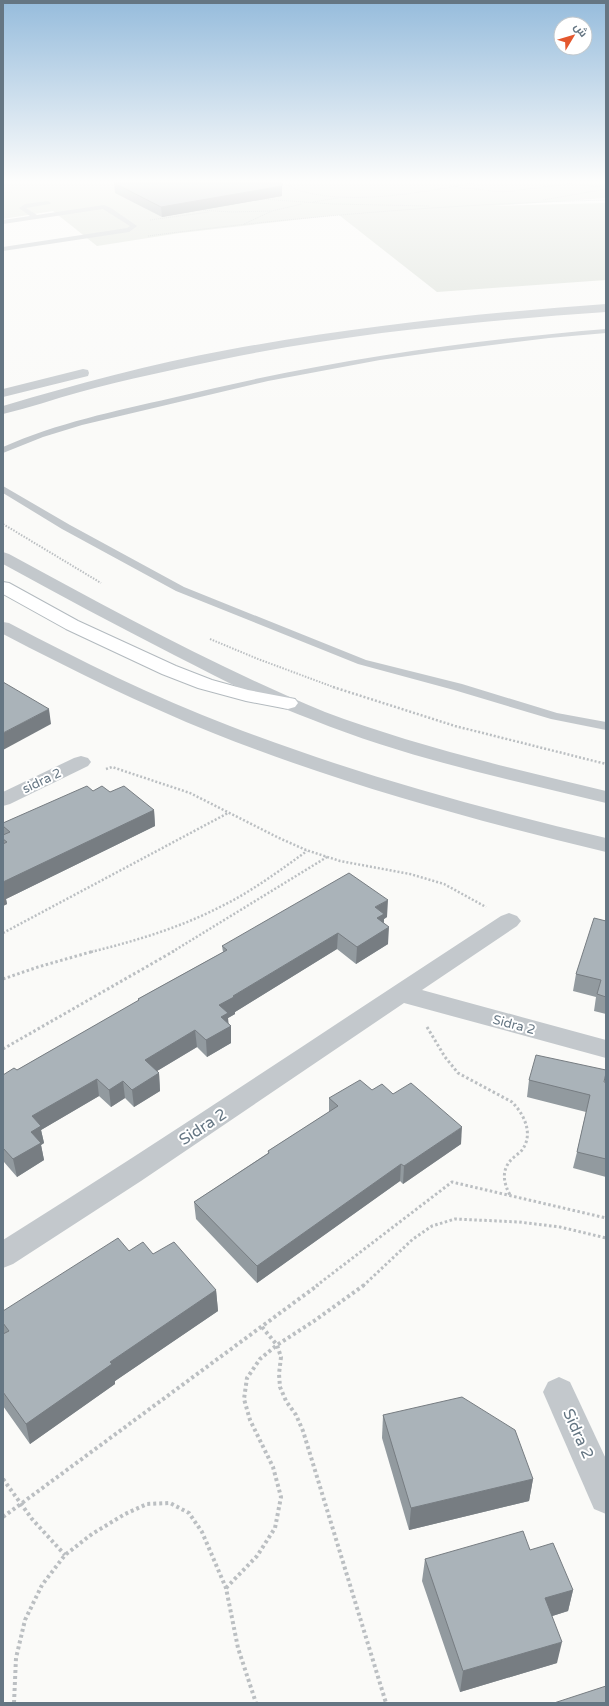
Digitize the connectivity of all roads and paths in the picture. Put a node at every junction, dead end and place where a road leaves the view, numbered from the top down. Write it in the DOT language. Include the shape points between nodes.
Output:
graph roads {
  1 [pos="606,297"];
  2 [pos="606,308"];
  3 [pos="290,331"];
  4 [pos="606,331"];
  5 [pos="95,370"];
  6 [pos="3,393"];
  7 [pos="4,410"];
  8 [pos="3,450"];
  9 [pos="3,489"];
  10 [pos="3,524"];
  11 [pos="3,557"];
  12 [pos="107,586"];
  13 [pos="3,587"];
  14 [pos="3,627"];
  15 [pos="204,637"];
  16 [pos="288,704"];
  17 [pos="606,726"];
  18 [pos="81,762"];
  19 [pos="606,764"];
  20 [pos="606,797"];
  21 [pos="3,800"];
  22 [pos="229,813"];
  23 [pos="606,845"];
  24 [pos="307,851"];
  25 [pos="327,857"];
  26 [pos="508,921"];
  27 [pos="3,933"];
  28 [pos="3,978"];
  29 [pos="404,995"];
  30 [pos="3,1049"];
  31 [pos="606,1049"];
  32 [pos="510,1196"];
  33 [pos="606,1218"];
  34 [pos="606,1238"];
  35 [pos="3,1255"];
  36 [pos="262,1327"];
  37 [pos="277,1345"];
  38 [pos="559,1392"];
  39 [pos="3,1479"];
  40 [pos="606,1497"];
  41 [pos="20,1504"];
  42 [pos="3,1517"];
  43 [pos="65,1555"];
  44 [pos="226,1588"];
  45 [pos="14,1703"];
  46 [pos="256,1703"];
  47 [pos="386,1703"];
  1 -- 3 [label="street" via="459,309"];
  2 -- 7 [label="street" via="479,318 275,346 139,374"];
  4 -- 8 [label="lane" via="547,335 338,364 230,386 62,428"];
  5 -- 6 [label="street"];
  9 -- 17 [label="lane" via="66,527 180,589 362,662 555,716"];
  10 -- 12 [label="path"];
  11 -- 16 [label="street" via="86,603"];
  13 -- 16 [label="main road" via="72,625 169,670 212,686"];
  14 -- 23 [label="street" via="150,700 296,756 466,810"];
  15 -- 19 [label="path" via="296,674 397,708 454,726"];
  16 -- 20 [label="street" via="363,732 458,761"];
  18 -- 21 [label="street, sidra 2"];
  18 -- 22 [label="path" via="97,773 112,767 169,786 199,797"];
  22 -- 24 [label="path"];
  22 -- 27 [label="path"];
  24 -- 25 [label="path"];
  24 -- 28 [label="path" via="262,884 227,904 189,921 148,937"];
  25 -- 26 [label="path" via="444,884 470,896"];
  25 -- 30 [label="path" via="165,956"];
  26 -- 29 [label="street, Sidra 2"];
  29 -- 31 [label="street, Sidra 2"];
  29 -- 32 [label="path" via="450,1066 459,1074 505,1097 524,1116 528,1127 527,1139 522,1150 510,1160 502,1177"];
  29 -- 35 [label="street, Sidra 2"];
  32 -- 33 [label="path"];
  32 -- 36 [label="path" via="452,1182"];
  34 -- 37 [label="path" via="560,1227 520,1222 455,1219 432,1226 413,1239 358,1290"];
  36 -- 37 [label="path"];
  36 -- 41 [label="path"];
  37 -- 44 [label="path" via="260,1359 247,1378 244,1399 250,1420 273,1467 280,1497 275,1528 257,1556"];
  37 -- 47 [label="path" via="281,1357 280,1387 303,1432"];
  38 -- 40 [label="street, Sidra 2"];
  39 -- 41 [label="path"];
  41 -- 42 [label="path"];
  41 -- 43 [label="path" via="42,1532"];
  43 -- 44 [label="path" via="92,1534 125,1514 147,1504 170,1503 189,1513 202,1532"];
  43 -- 45 [label="path" via="42,1585 25,1620 16,1658"];
  44 -- 46 [label="path" via="238,1648"];
}
